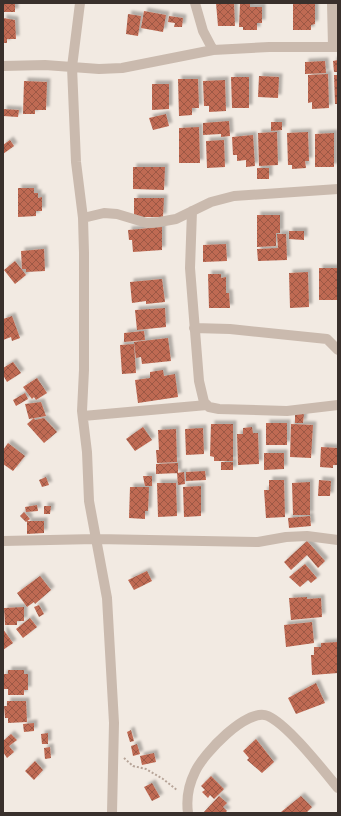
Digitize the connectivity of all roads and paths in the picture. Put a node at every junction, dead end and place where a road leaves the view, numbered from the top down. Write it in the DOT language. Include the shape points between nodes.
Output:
graph roads {
  1 [pos="80,3"];
  2 [pos="195,3"];
  3 [pos="332,3"];
  4 [pos="336,47"];
  5 [pos="213,50"];
  6 [pos="3,66"];
  7 [pos="72,67"];
  8 [pos="338,189"];
  9 [pos="192,211"];
  10 [pos="83,218"];
  11 [pos="194,328"];
  12 [pos="338,350"];
  13 [pos="207,405"];
  14 [pos="338,405"];
  15 [pos="83,416"];
  16 [pos="96,539"];
  17 [pos="338,540"];
  18 [pos="3,541"];
  19 [pos="112,746"];
  20 [pos="338,788"];
  21 [pos="186,800"];
  22 [pos="112,813"];
  23 [pos="188,813"];
  1 -- 7 [label="street"];
  2 -- 5 [label="street" via="200,25"];
  3 -- 4 [label="street"];
  4 -- 5 [label="street" via="269,46"];
  5 -- 7 [label="street" via="122,68"];
  6 -- 7 [label="street"];
  7 -- 10 [label="street" via="76,162"];
  8 -- 9 [label="street" via="234,196 211,202"];
  9 -- 10 [label="street" via="176,218 147,223 117,214 104,213"];
  9 -- 11 [label="street" via="190,268"];
  10 -- 15 [label="street"];
  11 -- 12 [label="street" via="327,339"];
  11 -- 13 [label="street" via="199,381"];
  13 -- 14 [label="street" via="219,409 287,411"];
  13 -- 15 [label="street"];
  15 -- 16 [label="street" via="89,501"];
  16 -- 17 [label="street" via="258,542 307,536"];
  16 -- 18 [label="street"];
  16 -- 19 [label="street" via="107,598 114,723"];
  19 -- 21 [label="path" via="132,765 161,777"];
  19 -- 22 [label="street"];
  20 -- 21 [label="street" via="286,730 269,716 257,715 247,718 205,756 194,773"];
  21 -- 23 [label="street"];
}
